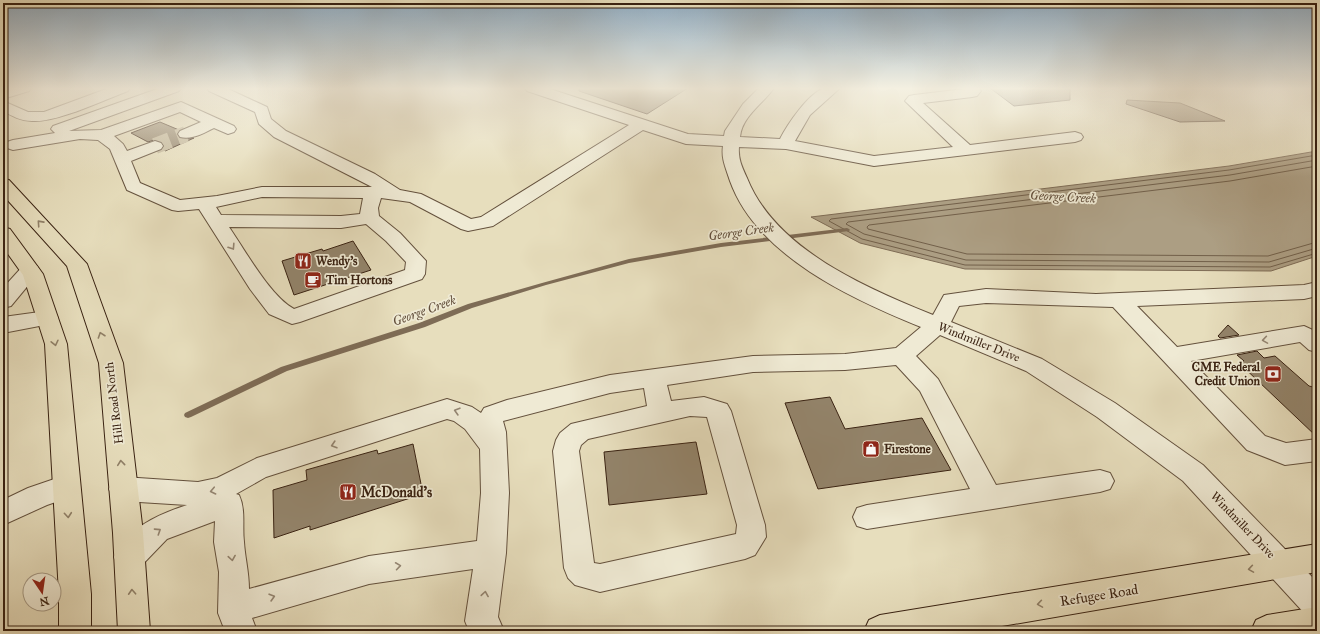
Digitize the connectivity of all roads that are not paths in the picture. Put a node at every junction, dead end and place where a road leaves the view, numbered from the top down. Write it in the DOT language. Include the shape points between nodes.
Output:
graph roads {
  1 [pos="26,118"];
  2 [pos="38,118"];
  3 [pos="91,118"];
  4 [pos="153,118"];
  5 [pos="189,118"];
  6 [pos="204,118"];
  7 [pos="263,118"];
  8 [pos="618,118"];
  9 [pos="741,118"];
  10 [pos="799,118"];
  11 [pos="930,118"];
  12 [pos="640,125"];
  13 [pos="169,126"];
  14 [pos="186,134"];
  15 [pos="102,136"];
  16 [pos="1075,137"];
  17 [pos="140,138"];
  18 [pos="732,141"];
  19 [pos="786,144"];
  20 [pos="155,146"];
  21 [pos="8,147"];
  22 [pos="966,150"];
  23 [pos="120,153"];
  24 [pos="3,184"];
  25 [pos="373,193"];
  26 [pos="395,194"];
  27 [pos="204,203"];
  28 [pos="370,218"];
  29 [pos="216,221"];
  30 [pos="3,233"];
  31 [pos="30,271"];
  32 [pos="1313,294"];
  33 [pos="3,300"];
  34 [pos="1118,300"];
  35 [pos="47,318"];
  36 [pos="3,324"];
  37 [pos="938,325"];
  38 [pos="1310,339"];
  39 [pos="902,356"];
  40 [pos="1172,356"];
  41 [pos="654,378"];
  42 [pos="661,412"];
  43 [pos="494,448"];
  44 [pos="1317,450"];
  45 [pos="1100,481"];
  46 [pos="66,487"];
  47 [pos="123,489"];
  48 [pos="989,498"];
  49 [pos="3,513"];
  50 [pos="867,517"];
  51 [pos="491,553"];
  52 [pos="130,557"];
  53 [pos="1317,558"];
  54 [pos="1299,584"];
  55 [pos="238,620"];
  56 [pos="1317,623"];
  57 [pos="75,631"];
  58 [pos="134,631"];
  59 [pos="485,631"];
  60 [pos="880,631"];
  61 [pos="1267,631"];
  1 -- 2 [label="street"];
  3 -- 21 [label="street"];
  4 -- 15 [label="street"];
  5 -- 13 [label="street"];
  6 -- 14 [label="street" via="221,126"];
  7 -- 26 [label="street" via="280,134 369,178"];
  8 -- 12 [label="street"];
  9 -- 18 [label="street, Windmiller Drive" via="732,131"];
  10 -- 19 [label="street"];
  11 -- 22 [label="street"];
  12 -- 18 [label="street" via="686,139"];
  12 -- 26 [label="street" via="486,222 468,224 415,198"];
  15 -- 21 [label="street" via="80,134"];
  15 -- 23 [label="street"];
  16 -- 22 [label="street"];
  17 -- 23 [label="street"];
  18 -- 19 [label="street"];
  18 -- 37 [label="street, Windmiller Drive" via="730,157 744,194 779,237 828,275 885,304"];
  19 -- 22 [label="street" via="874,161"];
  20 -- 23 [label="street"];
  23 -- 27 [label="street" via="133,186 178,206"];
  47 -- 24 [label="main road, Hill Road North, one-way" via="111,363 77,264"];
  25 -- 26 [label="street"];
  25 -- 27 [label="street" via="262,192"];
  25 -- 28 [label="street" via="369,208"];
  27 -- 29 [label="street"];
  28 -- 29 [label="street" via="341,222"];
  29 -- 28 [label="street, one-way" via="252,278 277,309 292,317 415,274 416,261 393,236"];
  30 -- 31 [label="main road"];
  31 -- 33 [label="street"];
  31 -- 35 [label="main road"];
  32 -- 34 [label="street"];
  34 -- 37 [label="street" via="986,296 952,300"];
  34 -- 40 [label="street"];
  35 -- 36 [label="street"];
  35 -- 46 [label="main road, one-way" via="56,344"];
  37 -- 39 [label="street"];
  37 -- 54 [label="street, Windmiller Drive" via="1034,365 1106,410 1193,473"];
  38 -- 40 [label="street, one-way"];
  39 -- 41 [label="street" via="845,362 753,364"];
  39 -- 48 [label="street" via="929,385"];
  40 -- 44 [label="street" via="1256,443 1284,454"];
  41 -- 42 [label="street"];
  41 -- 43 [label="street" via="610,384 507,410 493,416 490,423"];
  42 -- 42 [label="street" via="580,431 570,440 566,451 579,568 586,575 600,578 745,546 751,537 751,526 718,411 711,407 698,406"];
  43 -- 47 [label="street, one-way" via="478,425 462,412 447,409 257,469 224,488 198,494"];
  43 -- 51 [label="street" via="495,493"];
  45 -- 48 [label="street"];
  46 -- 49 [label="street" via="38,496"];
  46 -- 57 [label="main road, one-way" via="75,594"];
  47 -- 52 [label="main road, Hill Road North"];
  48 -- 50 [label="street"];
  55 -- 51 [label="street, one-way" via="369,570"];
  59 -- 51 [label="street, one-way" via="481,621"];
  52 -- 55 [label="street, one-way" via="156,530 229,504 229,542"];
  58 -- 52 [label="main road, Hill Road North, one-way"];
  53 -- 54 [label="main road, Refugee Road"];
  54 -- 60 [label="main road, Refugee Road, one-way"];
  56 -- 61 [label="main road"];
}
